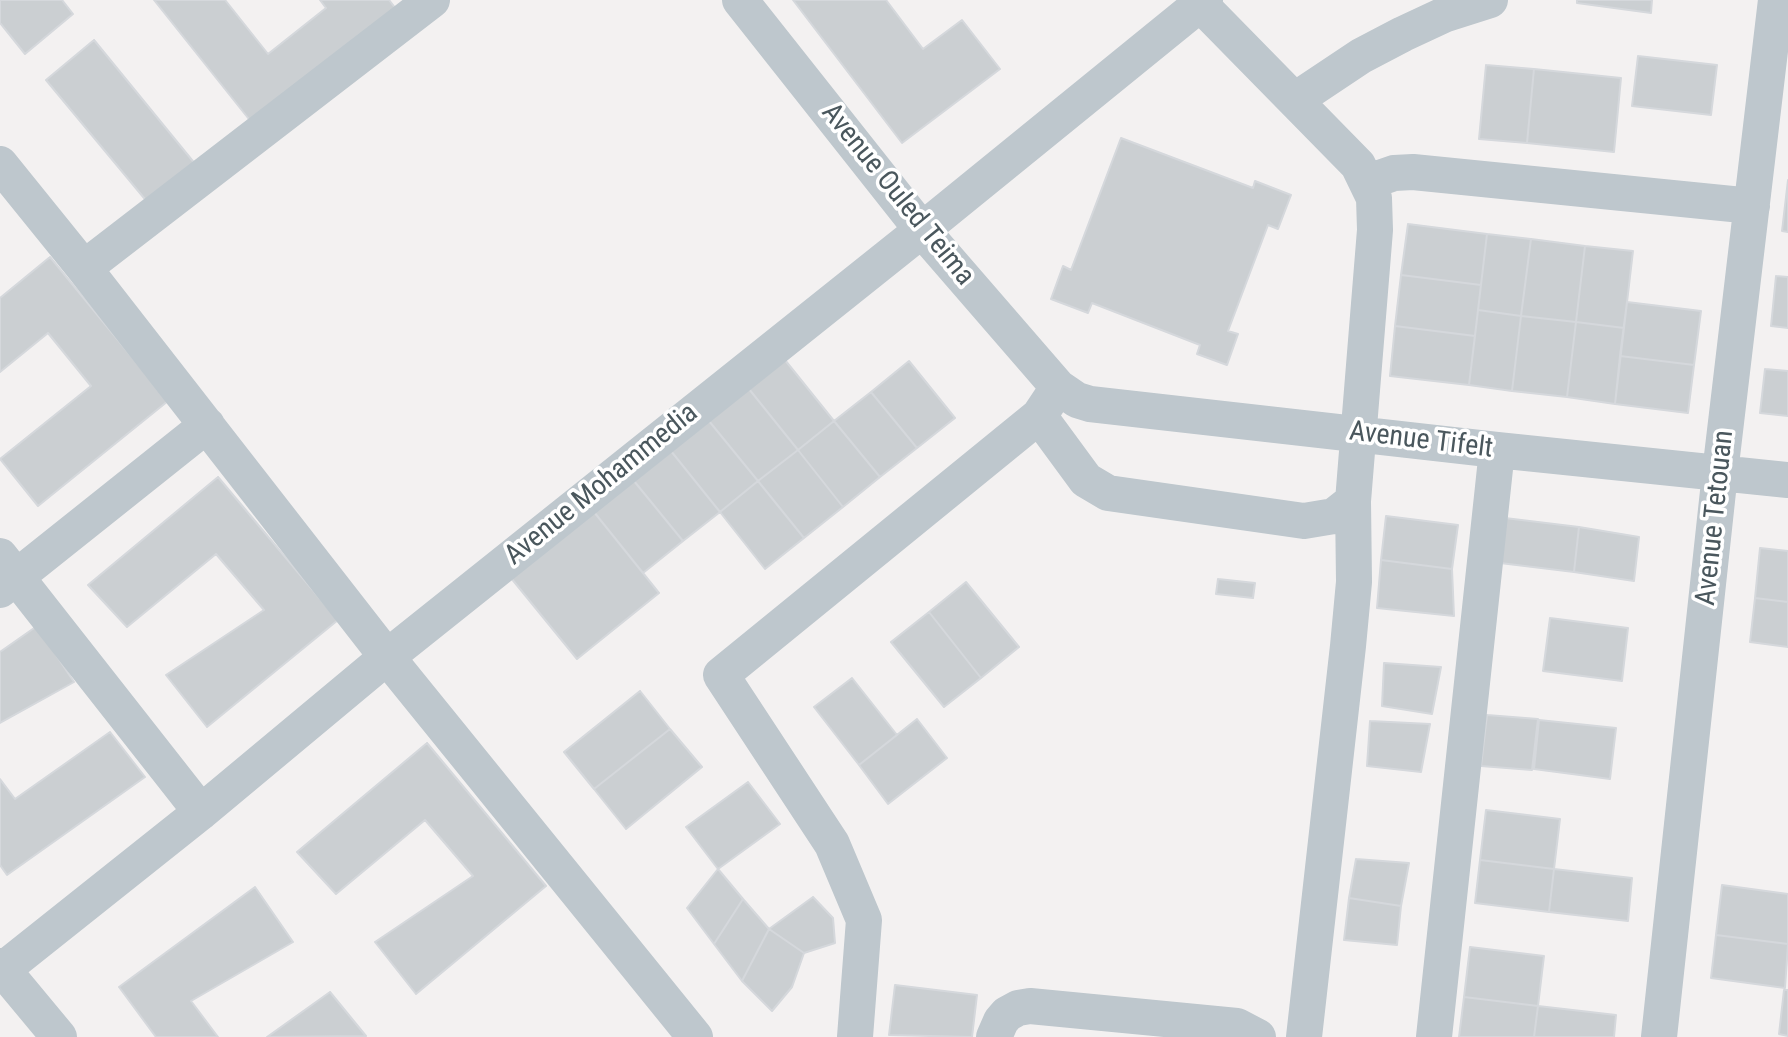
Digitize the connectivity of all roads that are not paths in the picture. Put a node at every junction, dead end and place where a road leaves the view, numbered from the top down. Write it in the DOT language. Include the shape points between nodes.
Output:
graph roads {
  1 [pos="432,0"];
  2 [pos="740,0"];
  3 [pos="1490,0"];
  4 [pos="1776,0"];
  5 [pos="1202,2"];
  6 [pos="1295,100"];
  7 [pos="0,164"];
  8 [pos="1368,182"];
  9 [pos="1752,206"];
  10 [pos="922,230"];
  11 [pos="84,268"];
  12 [pos="1049,402"];
  13 [pos="207,425"];
  14 [pos="1360,433"];
  15 [pos="1497,450"];
  16 [pos="1720,473"];
  17 [pos="1788,480"];
  18 [pos="1353,501"];
  19 [pos="6,574"];
  20 [pos="387,657"];
  21 [pos="201,812"];
  22 [pos="1,969"];
  23 [pos="59,1037"];
  24 [pos="695,1037"];
  25 [pos="855,1037"];
  26 [pos="994,1037"];
  27 [pos="1258,1037"];
  28 [pos="1304,1037"];
  29 [pos="1434,1037"];
  30 [pos="1659,1037"];
  1 -- 11 [label="street"];
  2 -- 10 [label="street, Avenue Ouled Teima"];
  3 -- 6 [label="street" via="1403,34"];
  4 -- 9 [label="street, Avenue Tetouan"];
  5 -- 6 [label="street"];
  5 -- 10 [label="street, Avenue Mohammedia"];
  6 -- 8 [label="street"];
  7 -- 11 [label="street"];
  8 -- 9 [label="street" via="1413,172"];
  8 -- 14 [label="street" via="1376,214"];
  9 -- 16 [label="street, Avenue Tetouan"];
  10 -- 12 [label="street, Avenue Ouled Teima"];
  10 -- 20 [label="street, Avenue Mohammedia"];
  11 -- 13 [label="street"];
  12 -- 14 [label="street, Avenue Tifelt" via="1077,400"];
  12 -- 18 [label="street, Avenue Ouled Teima" via="1086,480 1108,493 1304,521 1334,516"];
  12 -- 25 [label="street" via="721,675 832,844 864,920"];
  13 -- 19 [label="street"];
  13 -- 20 [label="street"];
  14 -- 15 [label="street, Avenue Tifelt"];
  14 -- 18 [label="street"];
  15 -- 16 [label="street, Avenue Tifelt"];
  15 -- 29 [label="street"];
  16 -- 17 [label="street, Avenue Tifelt"];
  16 -- 30 [label="street, Avenue Tetouan"];
  18 -- 28 [label="street" via="1350,634"];
  19 -- 21 [label="street"];
  20 -- 21 [label="street, Avenue Mohammedia"];
  20 -- 24 [label="street"];
  21 -- 22 [label="street, Avenue Mohammedia"];
  22 -- 23 [label="street"];
  26 -- 27 [label="street" via="1007,1014 1030,1006 1237,1026"];
}
